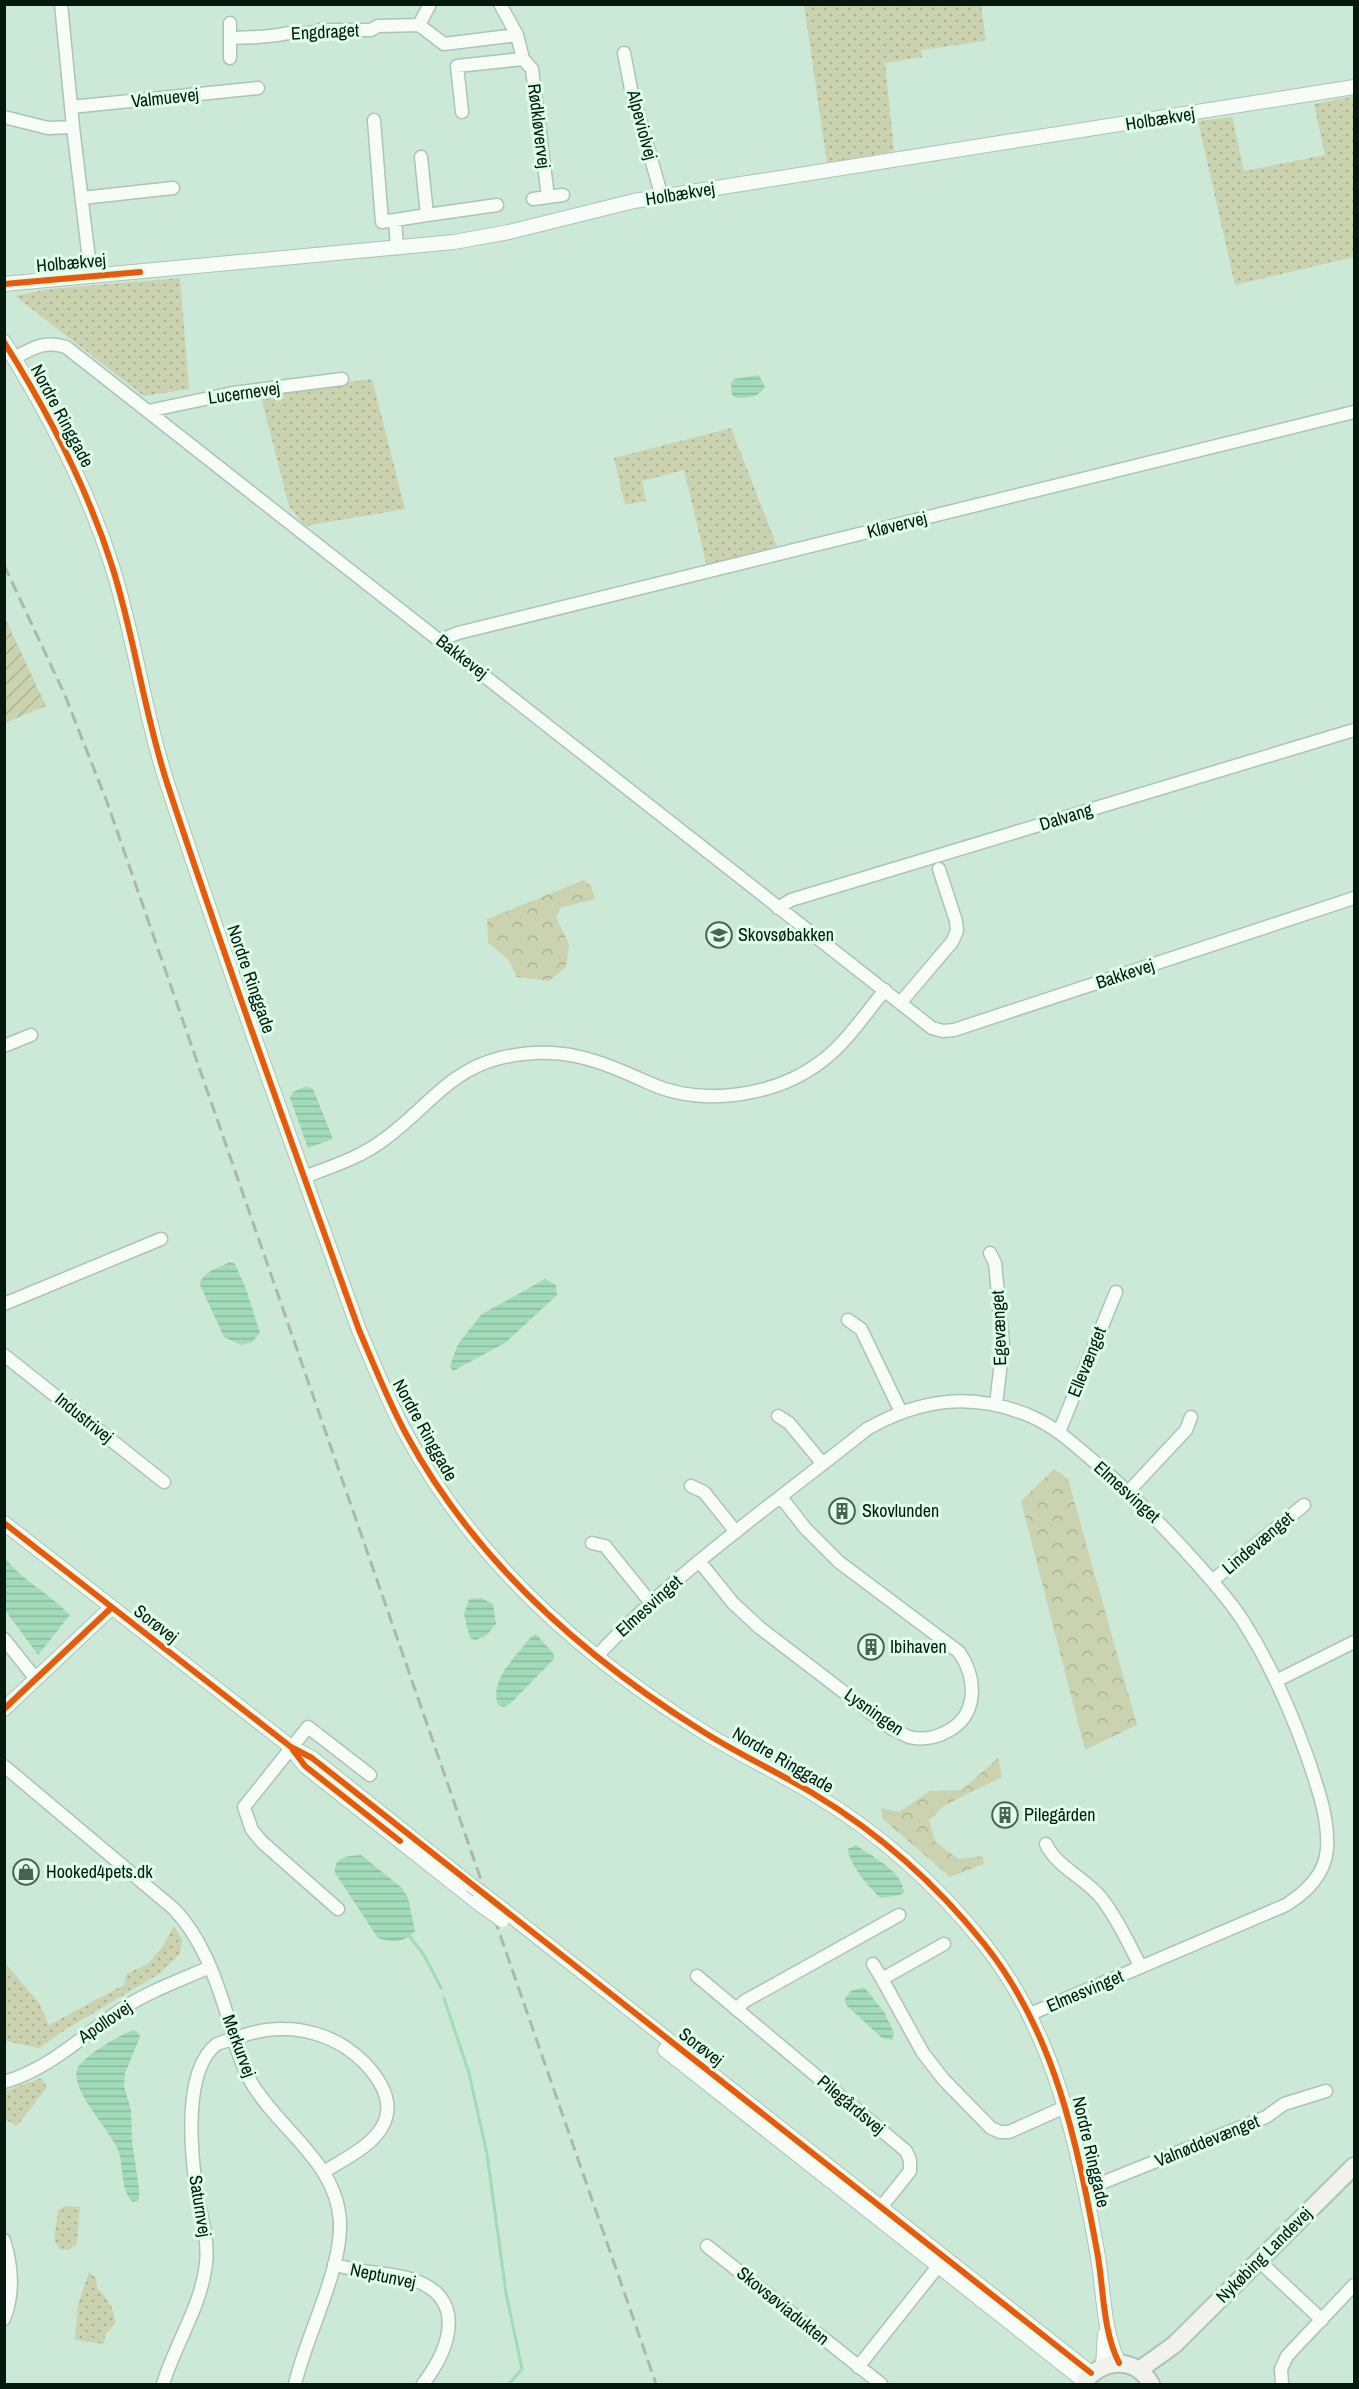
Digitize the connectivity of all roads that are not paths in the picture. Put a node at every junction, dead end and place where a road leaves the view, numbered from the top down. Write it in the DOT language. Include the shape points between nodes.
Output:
graph roads {
  1 [pos="61,4"];
  2 [pos="430,4"];
  3 [pos="500,4"];
  4 [pos="230,23"];
  5 [pos="419,25"];
  6 [pos="517,35"];
  7 [pos="230,38"];
  8 [pos="624,53"];
  9 [pos="230,58"];
  10 [pos="523,59"];
  11 [pos="1354,87"];
  12 [pos="258,88"];
  13 [pos="71,107"];
  14 [pos="462,112"];
  15 [pos="4,117"];
  16 [pos="374,120"];
  17 [pos="73,128"];
  18 [pos="421,157"];
  19 [pos="173,188"];
  20 [pos="563,195"];
  21 [pos="548,197"];
  22 [pos="662,197"];
  23 [pos="82,198"];
  24 [pos="533,199"];
  25 [pos="497,205"];
  26 [pos="427,215"];
  27 [pos="395,220"];
  28 [pos="397,248"];
  29 [pos="91,276"];
  30 [pos="4,284"];
  31 [pos="4,342"];
  32 [pos="14,358"];
  33 [pos="342,379"];
  34 [pos="148,411"];
  35 [pos="1354,412"];
  36 [pos="441,640"];
  37 [pos="1354,730"];
  38 [pos="939,869"];
  39 [pos="1354,898"];
  40 [pos="778,908"];
  41 [pos="885,990"];
  42 [pos="901,1002"];
  43 [pos="31,1035"];
  44 [pos="4,1046"];
  45 [pos="304,1177"];
  46 [pos="161,1239"];
  47 [pos="990,1253"];
  48 [pos="1116,1292"];
  49 [pos="4,1304"];
  50 [pos="848,1320"];
  51 [pos="4,1355"];
  52 [pos="996,1405"];
  53 [pos="901,1412"];
  54 [pos="778,1416"];
  55 [pos="1191,1417"];
  56 [pos="1059,1432"];
  57 [pos="823,1464"];
  58 [pos="164,1482"];
  59 [pos="691,1486"];
  60 [pos="1129,1491"];
  61 [pos="781,1497"];
  62 [pos="1304,1505"];
  63 [pos="4,1523"];
  64 [pos="736,1532"];
  65 [pos="592,1543"];
  66 [pos="699,1561"];
  67 [pos="1212,1581"];
  68 [pos="651,1604"];
  69 [pos="111,1608"];
  70 [pos="4,1639"];
  71 [pos="1354,1642"];
  72 [pos="596,1657"];
  73 [pos="36,1679"];
  74 [pos="1276,1681"];
  75 [pos="4,1708"];
  76 [pos="291,1747"];
  77 [pos="4,1766"];
  78 [pos="370,1774"];
  79 [pos="1046,1844"];
  80 [pos="338,1909"];
  81 [pos="899,1915"];
  82 [pos="944,1944"];
  83 [pos="873,1964"];
  84 [pos="210,1967"];
  85 [pos="1141,1967"];
  86 [pos="697,1976"];
  87 [pos="882,1979"];
  88 [pos="736,2009"];
  89 [pos="1029,2015"];
  90 [pos="234,2038"];
  91 [pos="4,2082"];
  92 [pos="1326,2091"];
  93 [pos="1065,2107"];
  94 [pos="1354,2166"];
  95 [pos="324,2172"];
  96 [pos="1084,2186"];
  97 [pos="877,2212"];
  98 [pos="4,2241"];
  99 [pos="707,2246"];
  100 [pos="1258,2261"];
  101 [pos="941,2263"];
  102 [pos="334,2264"];
  103 [pos="1354,2285"];
  104 [pos="4,2319"];
  105 [pos="1322,2320"];
  106 [pos="858,2367"];
  107 [pos="1096,2374"];
  108 [pos="1146,2379"];
  109 [pos="163,2385"];
  110 [pos="295,2385"];
  111 [pos="423,2385"];
  112 [pos="881,2385"];
  113 [pos="1282,2385"];
  1 -- 13 [label="street"];
  2 -- 5 [label="street"];
  3 -- 6 [label="street"];
  4 -- 7 [label="street"];
  5 -- 6 [label="street" via="444,44"];
  5 -- 7 [label="street, Engdraget"];
  6 -- 10 [label="street"];
  7 -- 9 [label="street"];
  8 -- 22 [label="street, Alpeviolvej"];
  10 -- 14 [label="street" via="457,66"];
  10 -- 21 [label="street, Rødkløvervej" via="532,69"];
  11 -- 22 [label="street, Holbækvej"];
  12 -- 13 [label="street, Valmuevej"];
  13 -- 17 [label="street"];
  15 -- 17 [label="street" via="48,128"];
  16 -- 27 [label="street" via="382,222"];
  17 -- 23 [label="street"];
  18 -- 26 [label="street"];
  19 -- 23 [label="street"];
  20 -- 21 [label="street"];
  21 -- 24 [label="street"];
  22 -- 28 [label="street, Holbækvej" via="485,237"];
  23 -- 29 [label="street"];
  25 -- 26 [label="street"];
  26 -- 27 [label="street"];
  27 -- 28 [label="street"];
  28 -- 29 [label="street, Holbækvej"];
  29 -- 30 [label="street, Holbækvej"];
  31 -- 32 [label="street, Nordre Ringgade"];
  32 -- 34 [label="street, Bakkevej" via="43,343 66,346"];
  32 -- 45 [label="street, Nordre Ringgade" via="60,441 98,525 125,611 167,782"];
  33 -- 34 [label="street, Lucernevej" via="234,393"];
  34 -- 36 [label="street, Bakkevej"];
  35 -- 36 [label="street, Kløvervej"];
  36 -- 40 [label="street, Bakkevej"];
  37 -- 40 [label="street, Dalvang" via="791,900"];
  38 -- 42 [label="street" via="957,931"];
  39 -- 42 [label="street, Bakkevej" via="954,1030 932,1028"];
  40 -- 41 [label="street, Bakkevej"];
  41 -- 42 [label="street, Bakkevej"];
  41 -- 45 [label="street" via="822,1061 758,1091 726,1096 689,1094 651,1084 596,1060 524,1053 496,1059 448,1082 387,1138 363,1154"];
  43 -- 44 [label="street"];
  45 -- 72 [label="street, Nordre Ringgade" via="385,1391 435,1483 472,1536 499,1566"];
  46 -- 49 [label="street"];
  47 -- 52 [label="street, Egevænget" via="995,1263 1003,1344"];
  48 -- 56 [label="street, Ellevænget"];
  50 -- 53 [label="street" via="861,1329"];
  51 -- 58 [label="street, Industrivej"];
  52 -- 53 [label="street, Elmesvinget" via="948,1401"];
  52 -- 56 [label="street, Elmesvinget" via="1030,1415"];
  53 -- 57 [label="street, Elmesvinget" via="867,1429"];
  54 -- 57 [label="street" via="789,1423"];
  55 -- 60 [label="street" via="1186,1430"];
  56 -- 60 [label="street, Elmesvinget"];
  57 -- 61 [label="street, Elmesvinget"];
  59 -- 64 [label="street" via="704,1492"];
  60 -- 67 [label="street, Elmesvinget"];
  61 -- 64 [label="street, Elmesvinget"];
  61 -- 66 [label="street, Lysningen" via="839,1562 958,1652 967,1664 973,1694 964,1718 953,1729 925,1738 892,1729 760,1628 733,1603"];
  62 -- 67 [label="street, Lindevænget"];
  63 -- 69 [label="street, Sorøvej"];
  64 -- 66 [label="street, Elmesvinget"];
  65 -- 68 [label="street" via="605,1546"];
  66 -- 68 [label="street, Elmesvinget"];
  67 -- 74 [label="street, Elmesvinget" via="1242,1619"];
  68 -- 72 [label="street, Elmesvinget"];
  69 -- 73 [label="street"];
  69 -- 76 [label="street, Sorøvej"];
  70 -- 73 [label="street"];
  71 -- 74 [label="street"];
  72 -- 89 [label="street, Nordre Ringgade" via="706,1734 859,1823 899,1856 986,1946"];
  73 -- 75 [label="street"];
  74 -- 85 [label="street, Elmesvinget" via="1324,1812 1327,1850 1319,1875 1304,1893 1286,1905"];
  76 -- 78 [label="street" via="308,1727"];
  76 -- 80 [label="street" via="244,1807 252,1830 262,1842"];
  76 -- 97 [label="street, Sorøvej, bridge" via="312,1758 496,1904"];
  76 -- 97 [label="street, Sorøvej, bridge" via="305,1766"];
  77 -- 84 [label="street, Merkurvej" via="174,1909 187,1922"];
  79 -- 85 [label="street, Elmesvinget" via="1054,1858 1102,1899"];
  81 -- 88 [label="street"];
  82 -- 87 [label="street"];
  83 -- 87 [label="street"];
  84 -- 90 [label="street, Merkurvej"];
  84 -- 91 [label="street, Apollovej" via="139,1999 26,2074"];
  85 -- 89 [label="street, Elmesvinget"];
  86 -- 88 [label="street, Pilegårdsvej"];
  87 -- 93 [label="street" via="923,2053 991,2128 1009,2132"];
  88 -- 97 [label="street, Pilegårdsvej" via="906,2151 910,2171"];
  89 -- 93 [label="street, Nordre Ringgade"];
  90 -- 95 [label="street, Merkurvej" via="259,2094"];
  90 -- 95 [label="street, Saturnvej" via="257,2031 308,2032 344,2046 378,2080 387,2102 380,2130"];
  90 -- 109 [label="street, Saturnvej" via="217,2044 199,2068 194,2094 193,2157 206,2264"];
  92 -- 96 [label="street, Valnøddevænget" via="1284,2104 1266,2117 1104,2182"];
  93 -- 96 [label="street, Nordre Ringgade"];
  94 -- 100 [label="main road, Nykøbing Landevej"];
  95 -- 102 [label="street, Merkurvej" via="340,2222"];
  96 -- 107 [label="street, Nordre Ringgade" via="1106,2316"];
  97 -- 101 [label="street, Sorøvej"];
  98 -- 104 [label="street" via="11,2277"];
  99 -- 106 [label="street, Skovsøviadukten"];
  100 -- 105 [label="street"];
  100 -- 108 [label="main road, Nykøbing Landevej" via="1174,2345"];
  101 -- 106 [label="street"];
  101 -- 107 [label="street, Sorøvej"];
  102 -- 110 [label="street, Merkurvej"];
  102 -- 111 [label="street, Neptunvej" via="351,2271 406,2278 439,2295 447,2308 448,2337"];
  103 -- 105 [label="street"];
  105 -- 113 [label="street" via="1287,2356 1281,2369"];
  106 -- 112 [label="street, Skovsøviadukten"];
  107 -- 108 [label="main road"];
}
